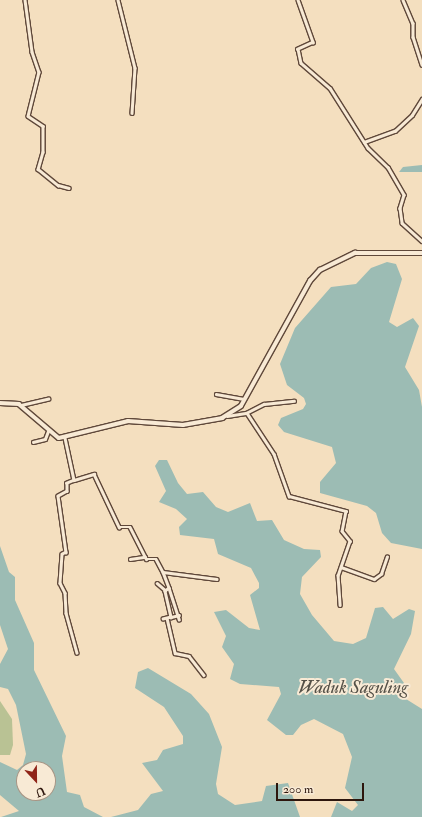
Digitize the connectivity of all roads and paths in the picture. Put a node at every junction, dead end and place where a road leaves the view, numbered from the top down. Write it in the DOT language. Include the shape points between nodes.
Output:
graph roads {
  1 [pos="25,0"];
  2 [pos="118,0"];
  3 [pos="298,0"];
  4 [pos="403,0"];
  5 [pos="422,65"];
  6 [pos="422,99"];
  7 [pos="132,113"];
  8 [pos="364,142"];
  9 [pos="69,188"];
  10 [pos="422,241"];
  11 [pos="422,253"];
  12 [pos="216,394"];
  13 [pos="48,398"];
  14 [pos="244,399"];
  15 [pos="294,401"];
  16 [pos="0,403"];
  17 [pos="21,405"];
  18 [pos="246,413"];
  19 [pos="227,416"];
  20 [pos="48,431"];
  21 [pos="65,438"];
  22 [pos="33,442"];
  23 [pos="74,480"];
  24 [pos="144,557"];
  25 [pos="387,557"];
  26 [pos="130,558"];
  27 [pos="341,567"];
  28 [pos="163,572"];
  29 [pos="217,580"];
  30 [pos="157,583"];
  31 [pos="169,588"];
  32 [pos="165,590"];
  33 [pos="340,605"];
  34 [pos="179,615"];
  35 [pos="171,617"];
  36 [pos="179,619"];
  37 [pos="77,653"];
  38 [pos="204,675"];
  1 -- 9 [label="street" via="32,52 39,72 28,116 43,126 44,152 38,169 58,185"];
  2 -- 7 [label="street" via="135,68"];
  3 -- 8 [label="street" via="312,40 311,44 298,49 301,63 335,95"];
  4 -- 5 [label="street" via="413,23 413,37"];
  6 -- 8 [label="street" via="412,115 395,131"];
  8 -- 10 [label="street" via="390,172 404,195 400,208 402,223"];
  11 -- 14 [label="main road" via="355,253 320,270 310,280"];
  12 -- 14 [label="street"];
  13 -- 17 [label="street"];
  14 -- 19 [label="main road"];
  15 -- 18 [label="street" via="264,404"];
  16 -- 17 [label="main road"];
  17 -- 20 [label="main road"];
  18 -- 19 [label="street"];
  18 -- 27 [label="street" via="274,454 289,496 346,511 342,531 350,541"];
  19 -- 21 [label="main road" via="183,425 130,421"];
  20 -- 21 [label="main road" via="57,438"];
  20 -- 22 [label="street" via="45,439"];
  21 -- 23 [label="street"];
  23 -- 24 [label="street" via="94,474 119,527 130,527"];
  23 -- 37 [label="street" via="67,483 67,491 58,496 66,552 62,554 60,583 66,593 66,613"];
  24 -- 26 [label="street"];
  24 -- 28 [label="street" via="156,559"];
  25 -- 27 [label="street" via="381,574 374,579"];
  27 -- 33 [label="street" via="338,577"];
  28 -- 29 [label="street"];
  28 -- 31 [label="street"];
  30 -- 32 [label="street"];
  31 -- 32 [label="street"];
  31 -- 34 [label="street"];
  32 -- 35 [label="street"];
  34 -- 35 [label="street"];
  34 -- 36 [label="street"];
  35 -- 38 [label="street" via="165,618 175,653 189,656"];
}
